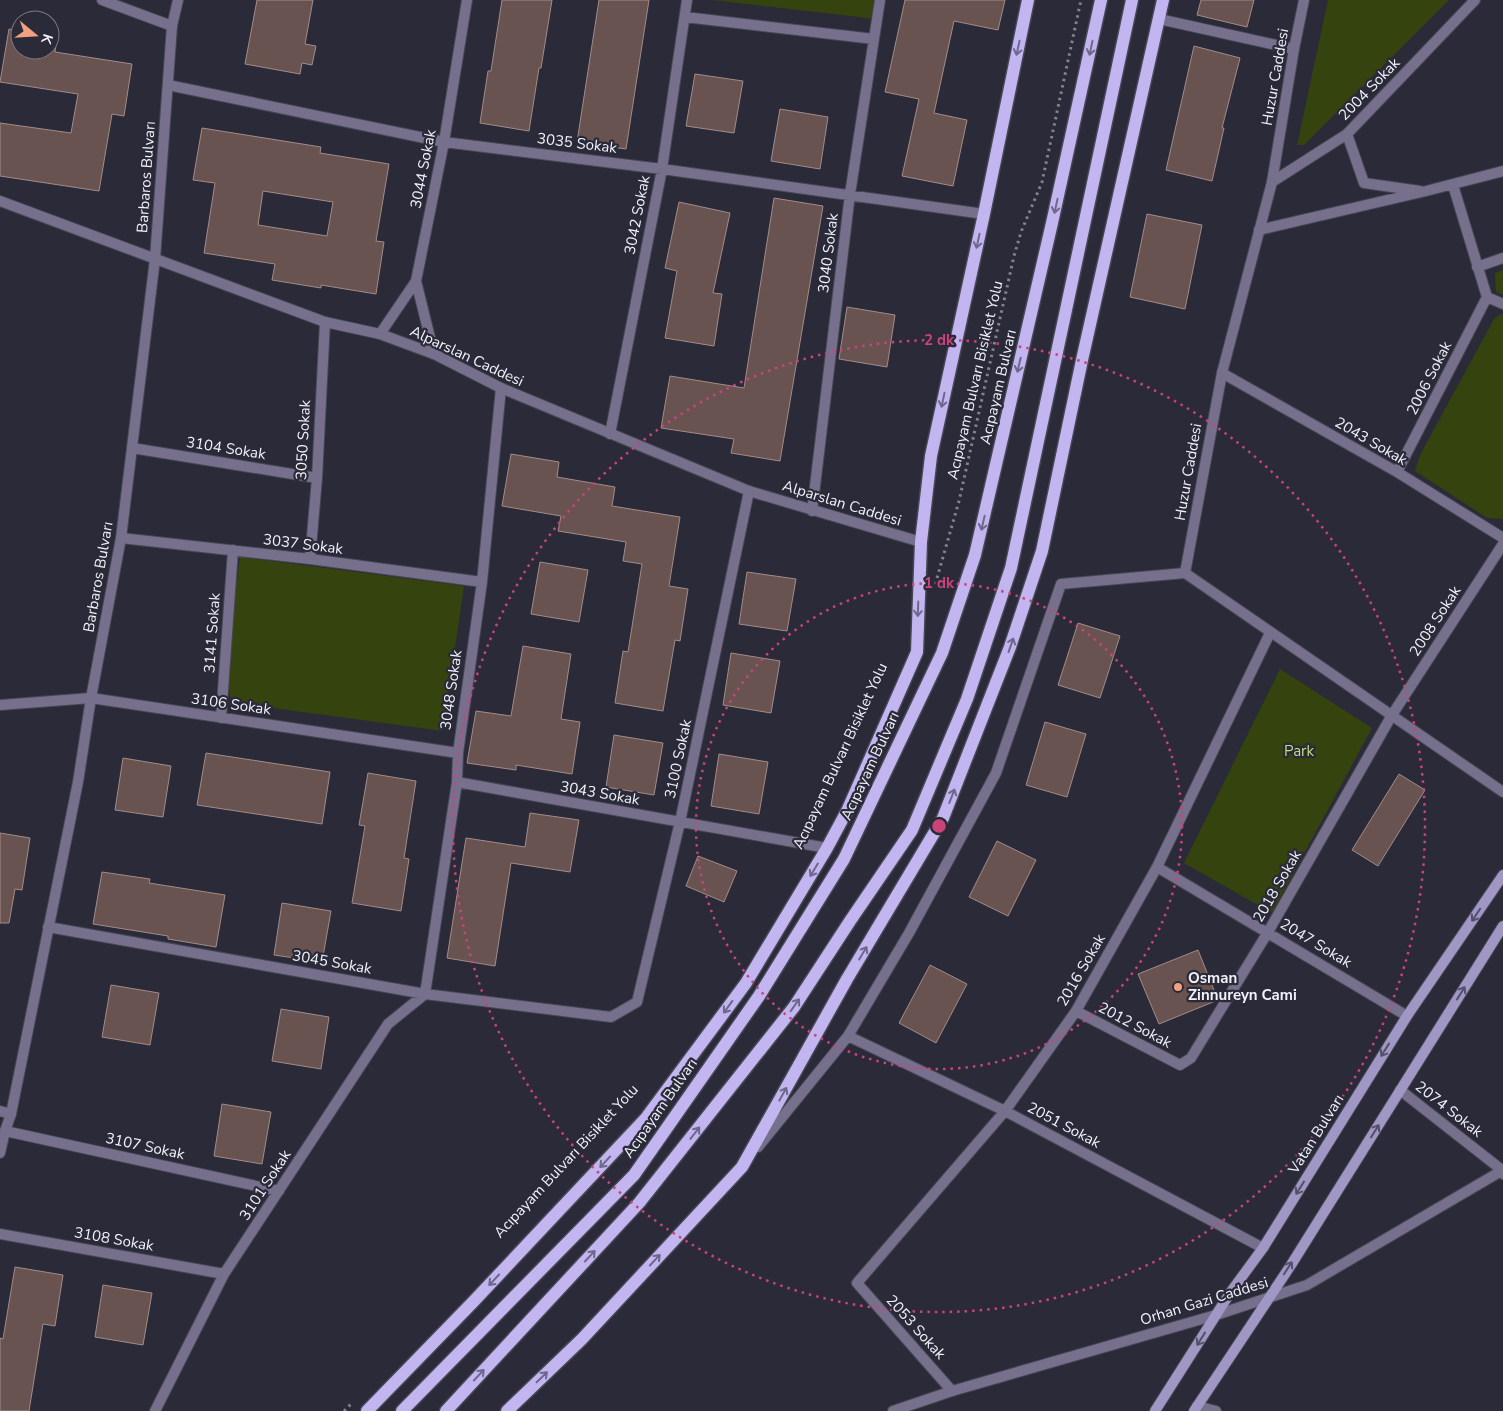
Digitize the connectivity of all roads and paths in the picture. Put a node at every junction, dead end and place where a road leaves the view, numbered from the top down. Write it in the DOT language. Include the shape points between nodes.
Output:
graph roads {
  1 [pos="102,0"];
  2 [pos="178,0"];
  3 [pos="467,0"];
  4 [pos="687,0"];
  5 [pos="880,0"];
  6 [pos="1028,0"];
  7 [pos="1081,0"];
  8 [pos="1101,0"];
  9 [pos="1132,0"];
  10 [pos="1163,0"];
  11 [pos="1304,0"];
  12 [pos="1475,0"];
  13 [pos="685,17"];
  14 [pos="1160,19"];
  15 [pos="172,26"];
  16 [pos="874,39"];
  17 [pos="1294,49"];
  18 [pos="168,85"];
  19 [pos="1347,134"];
  20 [pos="444,142"];
  21 [pos="662,169"];
  22 [pos="1503,171"];
  23 [pos="1272,182"];
  24 [pos="1453,185"];
  25 [pos="1426,191"];
  26 [pos="850,194"];
  27 [pos="0,201"];
  28 [pos="984,214"];
  29 [pos="1259,230"];
  30 [pos="1503,258"];
  31 [pos="155,259"];
  32 [pos="1478,267"];
  33 [pos="416,281"];
  34 [pos="1487,297"];
  35 [pos="1503,304"];
  36 [pos="325,322"];
  37 [pos="380,334"];
  38 [pos="434,354"];
  39 [pos="1222,373"];
  40 [pos="501,388"];
  41 [pos="610,434"];
  42 [pos="132,448"];
  43 [pos="1397,472"];
  44 [pos="317,478"];
  45 [pos="749,490"];
  46 [pos="812,511"];
  47 [pos="121,538"];
  48 [pos="1503,538"];
  49 [pos="921,542"];
  50 [pos="1503,544"];
  51 [pos="233,550"];
  52 [pos="310,559"];
  53 [pos="1185,573"];
  54 [pos="482,582"];
  55 [pos="936,584"];
  56 [pos="1270,633"];
  57 [pos="91,698"];
  58 [pos="0,705"];
  59 [pos="1392,715"];
  60 [pos="221,718"];
  61 [pos="458,753"];
  62 [pos="457,782"];
  63 [pos="1503,792"];
  64 [pos="680,822"];
  65 [pos="827,848"];
  66 [pos="1157,867"];
  67 [pos="1503,875"];
  68 [pos="1503,926"];
  69 [pos="48,927"];
  70 [pos="1268,932"];
  71 [pos="425,994"];
  72 [pos="1076,1011"];
  73 [pos="1406,1016"];
  74 [pos="611,1018"];
  75 [pos="848,1036"];
  76 [pos="1180,1065"];
  77 [pos="1400,1090"];
  78 [pos="1005,1110"];
  79 [pos="0,1111"];
  80 [pos="11,1114"];
  81 [pos="5,1131"];
  82 [pos="0,1153"];
  83 [pos="742,1167"];
  84 [pos="1503,1171"];
  85 [pos="279,1191"];
  86 [pos="0,1234"];
  87 [pos="1263,1248"];
  88 [pos="224,1274"];
  89 [pos="857,1284"];
  90 [pos="1269,1298"];
  91 [pos="1216,1315"];
  92 [pos="952,1390"];
  93 [pos="358,1397"];
  94 [pos="1195,1408"];
  95 [pos="155,1411"];
  96 [pos="344,1411"];
  97 [pos="367,1411"];
  98 [pos="402,1411"];
  99 [pos="446,1411"];
  100 [pos="507,1411"];
  101 [pos="893,1411"];
  102 [pos="1155,1411"];
  103 [pos="1216,1411"];
  1 -- 15 [label="street"];
  2 -- 15 [label="street, Barbaros Bulvarı"];
  3 -- 20 [label="street, 3044 Sokak"];
  4 -- 13 [label="street, 3042 Sokak"];
  5 -- 16 [label="street, 3040 Sokak"];
  6 -- 28 [label="main road, one-way"];
  7 -- 55 [label="path, Acıpayam Bulvarı Bisiklet Yolu" via="1042,182 1014,256 959,500"];
  8 -- 98 [label="main road, Acıpayam Bulvarı, one-way" via="975,554 942,652 844,859 759,996 634,1175"];
  99 -- 9 [label="main road, one-way" via="639,1204 794,1007 912,830 967,699 1011,568"];
  10 -- 14 [label="main road"];
  11 -- 17 [label="street, Huzur Caddesi"];
  12 -- 19 [label="street, 2004 Sokak"];
  13 -- 16 [label="street"];
  13 -- 21 [label="street, 3042 Sokak"];
  14 -- 17 [label="street"];
  83 -- 14 [label="main road, one-way" via="944,818 1010,647 1042,551"];
  15 -- 18 [label="street, Barbaros Bulvarı"];
  16 -- 26 [label="street, 3040 Sokak"];
  17 -- 23 [label="street, Huzur Caddesi"];
  18 -- 20 [label="street, 3035 Sokak"];
  18 -- 31 [label="street, Barbaros Bulvarı"];
  19 -- 23 [label="street, 2004 Sokak"];
  19 -- 25 [label="street" via="1364,183"];
  20 -- 21 [label="street, 3035 Sokak"];
  20 -- 33 [label="street, 3044 Sokak"];
  21 -- 26 [label="street, 3035 Sokak"];
  21 -- 41 [label="street, 3042 Sokak"];
  22 -- 24 [label="street"];
  23 -- 29 [label="street, Huzur Caddesi"];
  24 -- 25 [label="street"];
  24 -- 32 [label="street"];
  25 -- 29 [label="street"];
  26 -- 28 [label="street, 3035 Sokak"];
  26 -- 46 [label="street, 3040 Sokak"];
  27 -- 31 [label="street, Alparslan Caddesi"];
  28 -- 49 [label="main road, one-way" via="931,456"];
  29 -- 39 [label="street, Huzur Caddesi"];
  30 -- 32 [label="street"];
  31 -- 36 [label="street, Alparslan Caddesi"];
  31 -- 42 [label="street, Barbaros Bulvarı"];
  32 -- 34 [label="street"];
  33 -- 37 [label="street, 3044 Sokak"];
  33 -- 38 [label="street"];
  34 -- 35 [label="street"];
  34 -- 43 [label="street, 2006 Sokak"];
  36 -- 37 [label="street, Alparslan Caddesi"];
  36 -- 44 [label="street, 3050 Sokak"];
  37 -- 38 [label="street, Alparslan Caddesi"];
  38 -- 40 [label="street, Alparslan Caddesi"];
  39 -- 43 [label="street, 2043 Sokak"];
  39 -- 53 [label="street, Huzur Caddesi"];
  40 -- 41 [label="street, Alparslan Caddesi"];
  40 -- 54 [label="street, 3048 Sokak"];
  41 -- 45 [label="street, Alparslan Caddesi"];
  42 -- 44 [label="street, 3104 Sokak"];
  42 -- 47 [label="street, Barbaros Bulvarı"];
  43 -- 48 [label="street, 2043 Sokak"];
  44 -- 52 [label="street, 3050 Sokak"];
  45 -- 46 [label="street, Alparslan Caddesi"];
  45 -- 64 [label="street, 3100 Sokak"];
  46 -- 49 [label="street, Alparslan Caddesi"];
  47 -- 51 [label="street, 3037 Sokak"];
  47 -- 57 [label="street, Barbaros Bulvarı"];
  49 -- 65 [label="main road, one-way" via="916,652 848,809"];
  50 -- 59 [label="street, 2008 Sokak"];
  51 -- 52 [label="street, 3037 Sokak"];
  51 -- 60 [label="street, 3141 Sokak"];
  52 -- 54 [label="street, 3037 Sokak"];
  53 -- 56 [label="street"];
  53 -- 75 [label="street" via="1061,584 996,773 909,933"];
  54 -- 61 [label="street, 3048 Sokak"];
  56 -- 59 [label="street"];
  56 -- 66 [label="street, 2016 Sokak"];
  57 -- 58 [label="street, 3106 Sokak"];
  57 -- 60 [label="street, 3106 Sokak"];
  57 -- 69 [label="street, Barbaros Bulvarı" via="78,782"];
  59 -- 63 [label="street"];
  59 -- 70 [label="street, 2018 Sokak"];
  60 -- 61 [label="street, 3106 Sokak"];
  61 -- 62 [label="street, 3048 Sokak"];
  62 -- 64 [label="street, 3043 Sokak"];
  62 -- 71 [label="street, 3048 Sokak"];
  64 -- 65 [label="street, 3043 Sokak"];
  64 -- 74 [label="street, 3100 Sokak" via="637,1002"];
  65 -- 97 [label="main road, one-way" via="746,983 646,1118"];
  66 -- 70 [label="street, 2047 Sokak"];
  66 -- 72 [label="street, 2016 Sokak"];
  67 -- 73 [label="main road, Vatan Bulvarı, one-way"];
  77 -- 68 [label="main road, one-way"];
  69 -- 71 [label="street, 3045 Sokak"];
  69 -- 80 [label="street, Barbaros Bulvarı"];
  70 -- 73 [label="street, 2047 Sokak"];
  70 -- 76 [label="street, 2018 Sokak" via="1191,1058"];
  71 -- 74 [label="street, 3045 Sokak"];
  71 -- 85 [label="street, 3101 Sokak" via="388,1024"];
  72 -- 76 [label="street, 2012 Sokak"];
  72 -- 78 [label="street, 2016 Sokak"];
  73 -- 87 [label="main road, Vatan Bulvarı, one-way"];
  75 -- 78 [label="street, 2051 Sokak"];
  75 -- 83 [label="street"];
  77 -- 84 [label="street, 2074 Sokak"];
  90 -- 77 [label="main road, one-way"];
  78 -- 87 [label="street, 2051 Sokak"];
  78 -- 89 [label="street, 2016 Sokak"];
  79 -- 80 [label="street"];
  80 -- 81 [label="street, Barbaros Bulvarı"];
  81 -- 82 [label="street, Barbaros Bulvarı"];
  81 -- 85 [label="street, 3107 Sokak"];
  100 -- 83 [label="main road, one-way" via="582,1339"];
  84 -- 90 [label="street, Orhan Gazi Caddesi" via="1307,1285"];
  85 -- 88 [label="street, 3101 Sokak"];
  86 -- 88 [label="street, 3108 Sokak"];
  87 -- 91 [label="main road, Vatan Bulvarı"];
  88 -- 95 [label="street, 3101 Sokak"];
  89 -- 92 [label="street, 2053 Sokak"];
  90 -- 91 [label="street, Orhan Gazi Caddesi"];
  90 -- 94 [label="main road"];
  91 -- 92 [label="street, Orhan Gazi Caddesi"];
  91 -- 102 [label="main road, Vatan Bulvarı, one-way"];
  92 -- 101 [label="street, Orhan Gazi Caddesi"];
  93 -- 96 [label="path"];
  94 -- 103 [label="street"];
}
